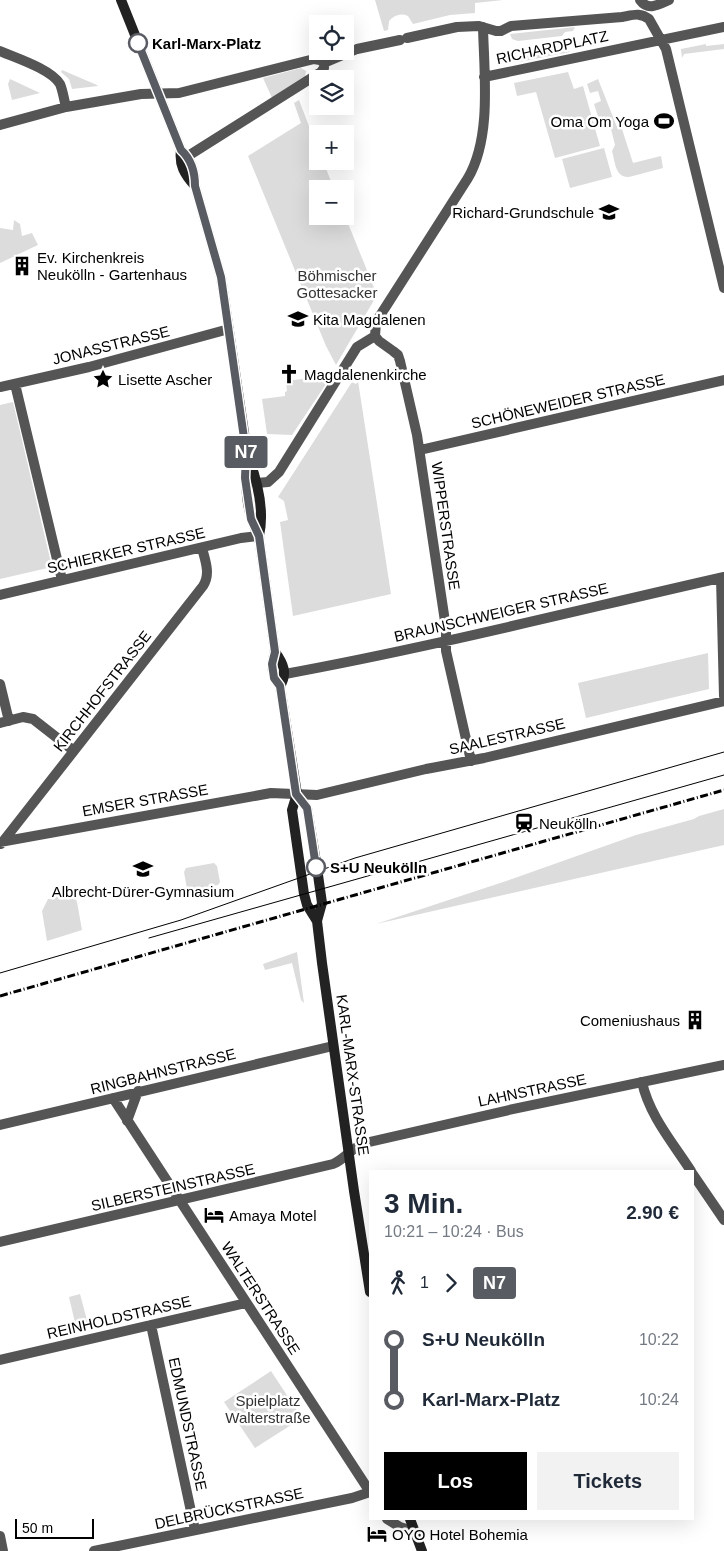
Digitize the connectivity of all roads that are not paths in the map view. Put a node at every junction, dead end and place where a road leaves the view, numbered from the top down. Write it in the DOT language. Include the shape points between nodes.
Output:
graph roads {
  1 [pos="121,0"];
  2 [pos="640,0"];
  3 [pos="669,0"];
  4 [pos="482,27"];
  5 [pos="724,27"];
  6 [pos="662,40"];
  7 [pos="0,51"];
  8 [pos="324,63"];
  9 [pos="484,77"];
  10 [pos="159,93"];
  11 [pos="66,107"];
  12 [pos="0,125"];
  13 [pos="185,153"];
  14 [pos="724,288"];
  15 [pos="229,329"];
  16 [pos="375,336"];
  17 [pos="724,380"];
  18 [pos="15,384"];
  19 [pos="0,387"];
  20 [pos="420,450"];
  21 [pos="246,452"];
  22 [pos="257,483"];
  23 [pos="259,536"];
  24 [pos="202,548"];
  25 [pos="722,577"];
  26 [pos="62,580"];
  27 [pos="0,595"];
  28 [pos="446,640"];
  29 [pos="275,652"];
  30 [pos="284,674"];
  31 [pos="0,684"];
  32 [pos="280,686"];
  33 [pos="724,696"];
  34 [pos="724,701"];
  35 [pos="4,722"];
  36 [pos="74,751"];
  37 [pos="472,761"];
  38 [pos="296,794"];
  39 [pos="1,843"];
  40 [pos="317,921"];
  41 [pos="333,1046"];
  42 [pos="724,1065"];
  43 [pos="642,1082"];
  44 [pos="138,1091"];
  45 [pos="112,1098"];
  46 [pos="127,1121"];
  47 [pos="0,1125"];
  48 [pos="349,1152"];
  49 [pos="691,1170"];
  50 [pos="694,1175"];
  51 [pos="180,1201"];
  52 [pos="724,1220"];
  53 [pos="0,1242"];
  54 [pos="369,1285"];
  55 [pos="246,1303"];
  56 [pos="151,1325"];
  57 [pos="0,1360"];
  58 [pos="369,1490"];
  59 [pos="369,1492"];
  60 [pos="389,1520"];
  61 [pos="410,1520"];
  62 [pos="195,1530"];
  63 [pos="413,1531"];
  64 [pos="0,1536"];
  65 [pos="3,1551"];
  66 [pos="94,1551"];
  67 [pos="422,1551"];
  1 -- 10 [label="main road, KARL-MARX-STRASSE"];
  2 -- 3 [label="street" via="644,5 655,6"];
  4 -- 6 [label="street, RICHARDPLATZ" via="501,31 511,26 635,14 649,19"];
  4 -- 8 [label="street" via="457,27 358,49"];
  4 -- 9 [label="street, RICHARDPLATZ"];
  5 -- 6 [label="street, RICHARDPLATZ"];
  6 -- 9 [label="street, RICHARDPLATZ"];
  6 -- 14 [label="street" via="669,57"];
  7 -- 11 [label="street" via="52,76 59,84"];
  8 -- 10 [label="street" via="314,59 179,93"];
  8 -- 13 [label="street" via="321,72"];
  9 -- 16 [label="street" via="480,140 472,170 376,322"];
  10 -- 11 [label="street"];
  10 -- 13 [label="main road, KARL-MARX-STRASSE"];
  11 -- 12 [label="street"];
  13 -- 15 [label="main road, KARL-MARX-STRASSE" via="180,161 185,175 195,186 220,269"];
  15 -- 18 [label="street, JONASSTRASSE"];
  15 -- 21 [label="main road, KARL-MARX-STRASSE"];
  16 -- 20 [label="street, WIPPERSTRASSE" via="398,355"];
  16 -- 22 [label="street" via="356,347 279,472 268,482"];
  17 -- 20 [label="street, SCHÖNEWEIDER STRASSE"];
  18 -- 19 [label="street, JONASSTRASSE"];
  18 -- 26 [label="street"];
  20 -- 28 [label="street, WIPPERSTRASSE"];
  21 -- 22 [label="main road, KARL-MARX-STRASSE"];
  21 -- 23 [label="main road, KARL-MARX-STRASSE" via="245,478 252,523"];
  22 -- 23 [label="main road, KARL-MARX-STRASSE" via="262,522"];
  23 -- 24 [label="street, SCHIERKER STRASSE"];
  23 -- 29 [label="main road, KARL-MARX-STRASSE"];
  24 -- 26 [label="street, SCHIERKER STRASSE"];
  24 -- 36 [label="street, KIRCHHOFSTRASSE" via="207,571 203,586"];
  25 -- 28 [label="street, BRAUNSCHWEIGER STRASSE"];
  25 -- 33 [label="street"];
  26 -- 27 [label="street, SCHIERKER STRASSE"];
  28 -- 30 [label="street, BRAUNSCHWEIGER STRASSE"];
  28 -- 37 [label="street, WIPPERSTRASSE"];
  29 -- 30 [label="main road, KARL-MARX-STRASSE" via="283,662"];
  29 -- 32 [label="main road, KARL-MARX-STRASSE" via="272,664 274,678"];
  30 -- 32 [label="main road, KARL-MARX-STRASSE"];
  31 -- 35 [label="street"];
  32 -- 38 [label="main road, KARL-MARX-STRASSE"];
  34 -- 37 [label="street, SAALESTRASSE"];
  35 -- 36 [label="street" via="23,717 33,719"];
  36 -- 39 [label="street, KIRCHHOFSTRASSE"];
  37 -- 38 [label="street, SAALESTRASSE" via="317,795"];
  38 -- 39 [label="street, EMSER STRASSE" via="265,794"];
  38 -- 40 [label="main road, KARL-MARX-STRASSE" via="292,810 304,894"];
  38 -- 40 [label="main road, KARL-MARX-STRASSE" via="307,808 322,903"];
  40 -- 41 [label="main road, KARL-MARX-STRASSE"];
  41 -- 44 [label="street, RINGBAHNSTRASSE"];
  41 -- 48 [label="main road, KARL-MARX-STRASSE"];
  42 -- 43 [label="street, LAHNSTRASSE"];
  43 -- 48 [label="street, LAHNSTRASSE" via="365,1143"];
  43 -- 49 [label="street" via="651,1109"];
  44 -- 45 [label="street, RINGBAHNSTRASSE"];
  44 -- 46 [label="street"];
  45 -- 46 [label="street, WALTERSTRASSE"];
  45 -- 47 [label="street, RINGBAHNSTRASSE"];
  46 -- 51 [label="street, WALTERSTRASSE"];
  48 -- 51 [label="street, SILBERSTEINSTRASSE" via="333,1164"];
  48 -- 54 [label="main road, KARL-MARX-STRASSE"];
  50 -- 52 [label="street"];
  51 -- 53 [label="street, SILBERSTEINSTRASSE"];
  51 -- 55 [label="street, WALTERSTRASSE"];
  55 -- 56 [label="street, REINHOLDSTRASSE"];
  55 -- 58 [label="street, WALTERSTRASSE"];
  56 -- 57 [label="street, REINHOLDSTRASSE"];
  56 -- 62 [label="street, EDMUNDSTRASSE"];
  59 -- 62 [label="street, DELBRÜCKSTRASSE"];
  60 -- 63 [label="street"];
  61 -- 63 [label="main road"];
  62 -- 66 [label="street, DELBRÜCKSTRASSE"];
  63 -- 67 [label="main road"];
  64 -- 65 [label="street"];
}
